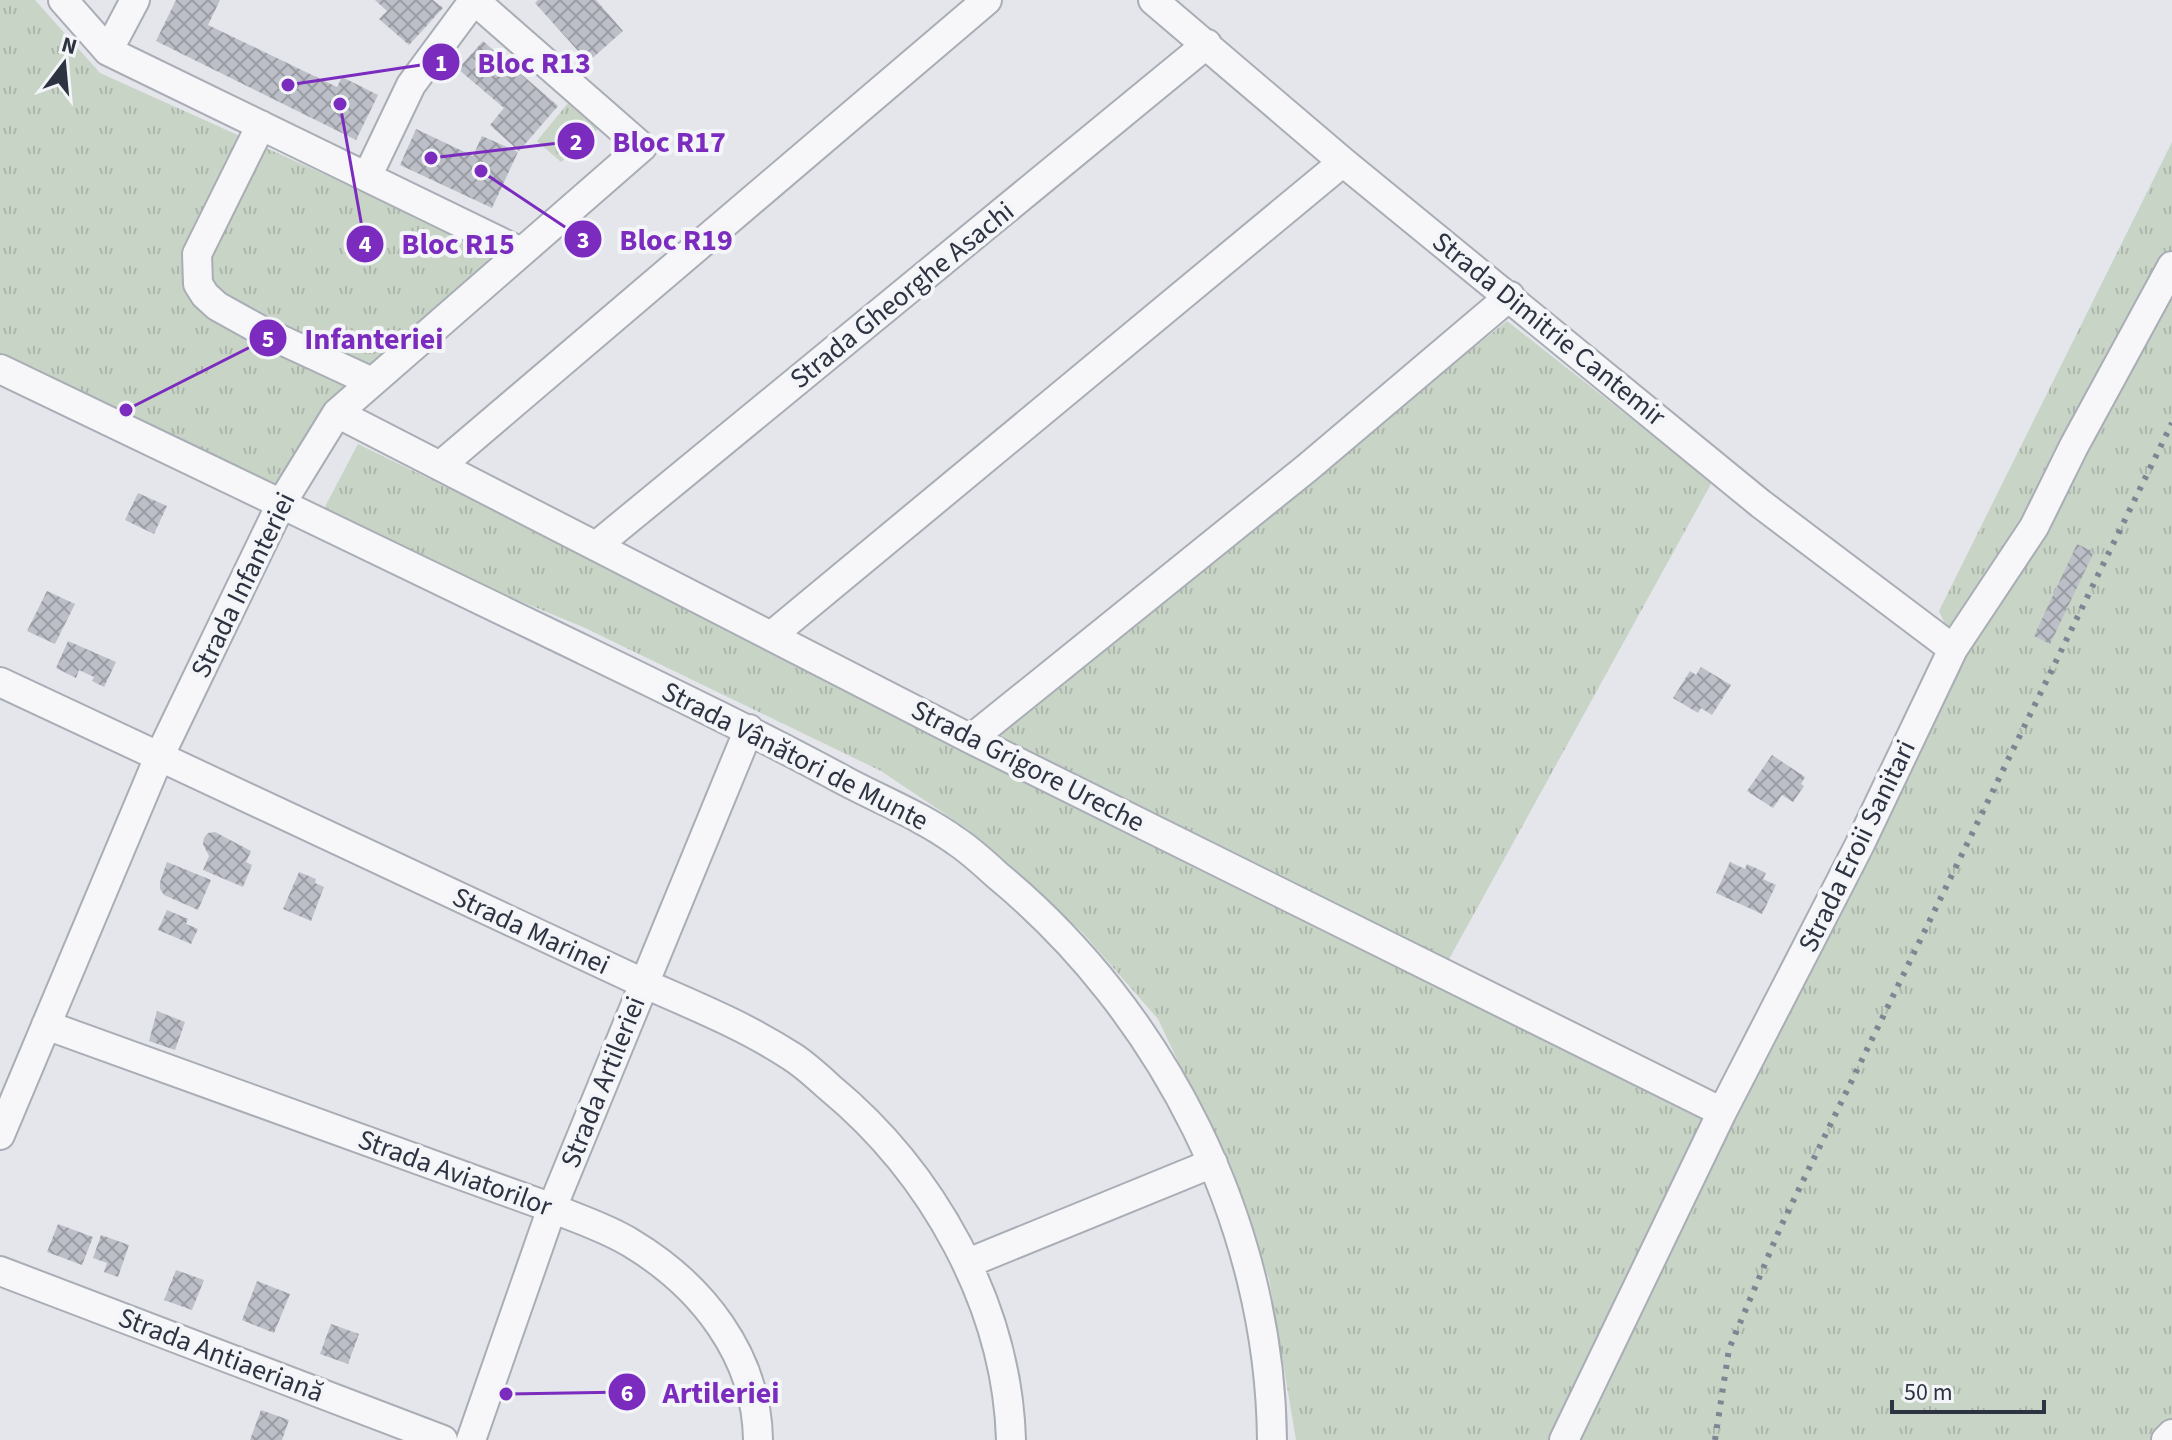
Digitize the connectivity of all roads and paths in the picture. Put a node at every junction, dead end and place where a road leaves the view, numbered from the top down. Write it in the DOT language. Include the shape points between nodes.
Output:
graph roads {
  1 [pos="63,0"];
  2 [pos="135,0"];
  3 [pos="474,0"];
  4 [pos="987,0"];
  5 [pos="1153,0"];
  6 [pos="1207,44"];
  7 [pos="108,51"];
  8 [pos="261,125"];
  9 [pos="1343,162"];
  10 [pos="367,177"];
  11 [pos="521,252"];
  12 [pos="2172,266"];
  13 [pos="1510,296"];
  14 [pos="0,369"];
  15 [pos="372,382"];
  16 [pos="337,413"];
  17 [pos="440,466"];
  18 [pos="281,504"];
  19 [pos="596,546"];
  20 [pos="771,636"];
  21 [pos="1953,649"];
  22 [pos="0,682"];
  23 [pos="749,729"];
  24 [pos="971,739"];
  25 [pos="159,757"];
  26 [pos="643,983"];
  27 [pos="46,1025"];
  28 [pos="1722,1112"];
  29 [pos="0,1135"];
  30 [pos="1213,1163"];
  31 [pos="552,1208"];
  32 [pos="968,1263"];
  33 [pos="0,1271"];
  34 [pos="2172,1434"];
  35 [pos="443,1440"];
  36 [pos="471,1440"];
  37 [pos="758,1440"];
  38 [pos="1011,1440"];
  39 [pos="1272,1440"];
  40 [pos="1564,1440"];
  41 [pos="2166,1440"];
  1 -- 7 [label="street"];
  2 -- 7 [label="street"];
  3 -- 10 [label="street" via="411,85"];
  3 -- 11 [label="street, Strada Infanteriei" via="642,147"];
  4 -- 17 [label="street"];
  5 -- 6 [label="street, Strada Dimitrie Cantemir"];
  6 -- 9 [label="street, Strada Dimitrie Cantemir"];
  6 -- 19 [label="street, Strada Gheorghe Asachi"];
  7 -- 8 [label="street"];
  8 -- 10 [label="street"];
  8 -- 15 [label="street" via="197,254 198,284 217,306"];
  9 -- 13 [label="street, Strada Dimitrie Cantemir"];
  9 -- 20 [label="street"];
  10 -- 11 [label="street"];
  11 -- 15 [label="street, Strada Infanteriei"];
  12 -- 21 [label="street, Strada Eroii Sanitari" via="2034,527"];
  13 -- 21 [label="street, Strada Dimitrie Cantemir" via="1761,504"];
  13 -- 24 [label="street"];
  14 -- 18 [label="street, Strada Vânători de Munte"];
  15 -- 16 [label="street, Strada Infanteriei"];
  16 -- 17 [label="street, Strada Grigore Ureche"];
  16 -- 18 [label="street, Strada Infanteriei"];
  17 -- 19 [label="street, Strada Grigore Ureche"];
  18 -- 23 [label="street, Strada Vânători de Munte"];
  18 -- 25 [label="street, Strada Infanteriei"];
  19 -- 20 [label="street, Strada Grigore Ureche"];
  20 -- 24 [label="street, Strada Grigore Ureche"];
  21 -- 28 [label="street, Strada Eroii Sanitari"];
  22 -- 25 [label="street, Strada Marinei"];
  23 -- 26 [label="street, Strada Artileriei"];
  23 -- 30 [label="street, Strada Vânători de Munte" via="955,840 1036,907 1106,984 1166,1070"];
  24 -- 28 [label="street, Strada Grigore Ureche"];
  25 -- 26 [label="street, Strada Marinei"];
  25 -- 27 [label="street, Strada Infanteriei"];
  26 -- 31 [label="street, Strada Artileriei"];
  26 -- 32 [label="street, Strada Marinei" via="721,1017 793,1057 854,1107 895,1151"];
  27 -- 29 [label="street, Strada Infanteriei"];
  27 -- 31 [label="street, Strada Aviatorilor"];
  28 -- 40 [label="street, Strada Eroii Sanitari"];
  30 -- 32 [label="street"];
  30 -- 39 [label="street, Strada Vânători de Munte" via="1242,1244 1262,1327"];
  31 -- 36 [label="street, Strada Artileriei"];
  31 -- 37 [label="street, Strada Aviatorilor" via="630,1243 695,1291 728,1334 746,1371"];
  32 -- 38 [label="street, Strada Marinei" via="996,1343"];
  33 -- 35 [label="street, Strada Antiaeriană"];
  34 -- 41 [label="street"];
}
